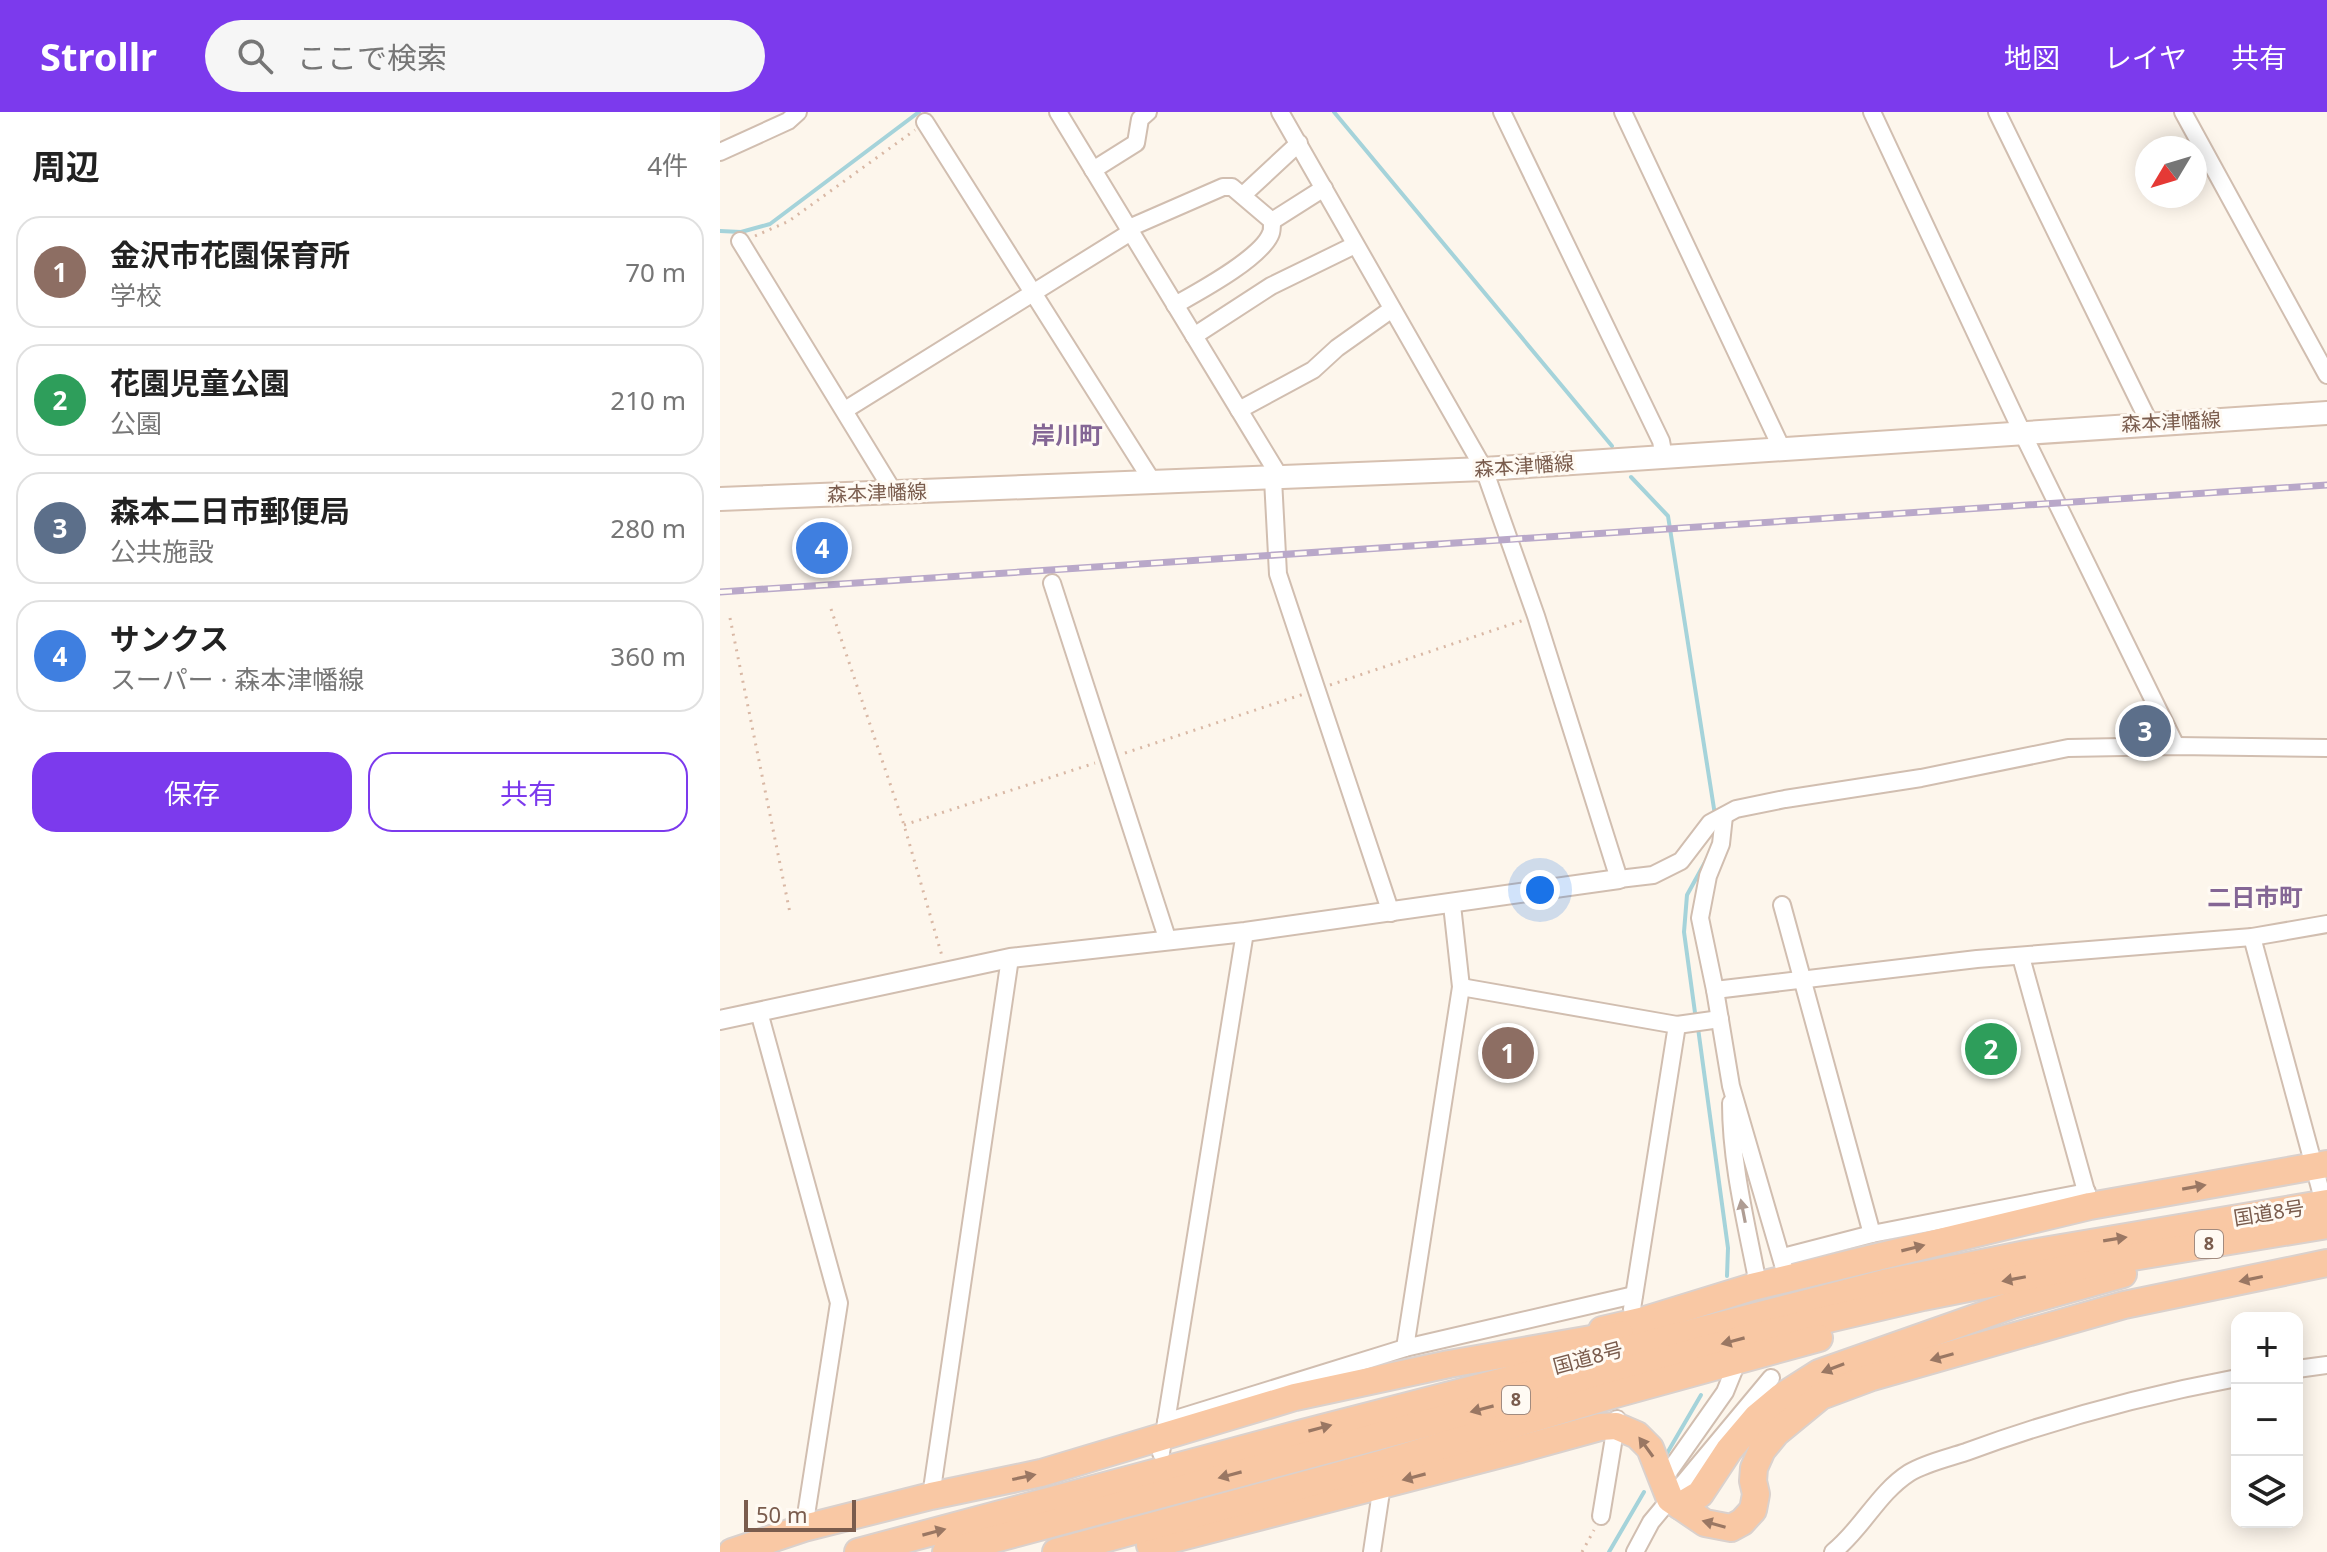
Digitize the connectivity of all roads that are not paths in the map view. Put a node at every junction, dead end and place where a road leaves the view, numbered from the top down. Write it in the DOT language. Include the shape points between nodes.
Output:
graph roads {
  1 [pos="798,112"];
  2 [pos="1058,112"];
  3 [pos="1148,112"];
  4 [pos="1280,112"];
  5 [pos="1502,112"];
  6 [pos="1623,112"];
  7 [pos="1872,112"];
  8 [pos="1997,112"];
  9 [pos="2183,112"];
  10 [pos="925,122"];
  11 [pos="1299,143"];
  12 [pos="720,152"];
  13 [pos="1093,170"];
  14 [pos="1324,188"];
  15 [pos="1243,195"];
  16 [pos="1272,221"];
  17 [pos="1129,228"];
  18 [pos="740,241"];
  19 [pos="1355,245"];
  20 [pos="1033,293"];
  21 [pos="1175,305"];
  22 [pos="1392,309"];
  23 [pos="1194,336"];
  24 [pos="2327,375"];
  25 [pos="845,410"];
  26 [pos="1239,410"];
  27 [pos="2327,413"];
  28 [pos="2150,424"];
  29 [pos="2022,432"];
  30 [pos="1782,449"];
  31 [pos="1664,457"];
  32 [pos="1484,469"];
  33 [pos="1277,479"];
  34 [pos="1154,484"];
  35 [pos="893,491"];
  36 [pos="720,499"];
  37 [pos="1052,583"];
  38 [pos="2176,746"];
  39 [pos="2327,748"];
  40 [pos="1718,819"];
  41 [pos="1696,869"];
  42 [pos="1619,879"];
  43 [pos="1452,905"];
  44 [pos="1782,905"];
  45 [pos="1391,913"];
  46 [pos="2327,924"];
  47 [pos="1245,932"];
  48 [pos="2252,937"];
  49 [pos="1168,941"];
  50 [pos="2021,957"];
  51 [pos="1010,958"];
  52 [pos="1800,979"];
  53 [pos="1461,987"];
  54 [pos="1715,990"];
  55 [pos="759,1012"];
  56 [pos="1720,1019"];
  57 [pos="720,1020"];
  58 [pos="1689,1024"];
  59 [pos="1731,1086"];
  60 [pos="2321,1165"];
  61 [pos="2324,1198"];
  62 [pos="2089,1199"];
  63 [pos="2327,1225"];
  64 [pos="1872,1234"];
  65 [pos="2249,1237"];
  66 [pos="2026,1254"];
  67 [pos="2327,1263"];
  68 [pos="1752,1287"];
  69 [pos="1923,1297"];
  70 [pos="1570,1343"];
  71 [pos="1405,1348"];
  72 [pos="1738,1360"];
  73 [pos="2327,1365"];
  74 [pos="2303,1368"];
  75 [pos="2231,1379"];
  76 [pos="1617,1420"];
  77 [pos="1163,1438"];
  78 [pos="1382,1485"];
  79 [pos="1671,1495"];
  80 [pos="931,1496"];
  81 [pos="1601,1516"];
  82 [pos="804,1528"];
  83 [pos="1150,1536"];
  84 [pos="732,1552"];
  85 [pos="858,1552"];
  86 [pos="946,1552"];
  87 [pos="1056,1552"];
  88 [pos="1372,1552"];
  89 [pos="1635,1552"];
  90 [pos="1833,1552"];
  1 -- 12 [label="street"];
  2 -- 13 [label="street"];
  3 -- 13 [label="street" via="1140,119 1136,143"];
  4 -- 11 [label="street"];
  5 -- 31 [label="street" via="1661,441"];
  6 -- 30 [label="street"];
  7 -- 29 [label="street"];
  8 -- 28 [label="street"];
  9 -- 24 [label="street"];
  10 -- 20 [label="street"];
  11 -- 14 [label="street"];
  11 -- 15 [label="street"];
  13 -- 17 [label="street"];
  14 -- 16 [label="street"];
  14 -- 19 [label="street"];
  15 -- 16 [label="street"];
  15 -- 17 [label="street" via="1223,187"];
  16 -- 21 [label="street" via="1272,233 1261,247"];
  17 -- 20 [label="street" via="1126,235"];
  17 -- 21 [label="street"];
  18 -- 25 [label="street"];
  19 -- 22 [label="street"];
  19 -- 23 [label="street" via="1271,286"];
  20 -- 25 [label="street"];
  20 -- 34 [label="street"];
  21 -- 23 [label="street"];
  22 -- 26 [label="street" via="1313,370"];
  22 -- 32 [label="street"];
  23 -- 26 [label="street"];
  25 -- 35 [label="street"];
  26 -- 33 [label="street"];
  27 -- 28 [label="main road, 森本津幡線"];
  28 -- 29 [label="main road, 森本津幡線"];
  29 -- 30 [label="main road, 森本津幡線"];
  29 -- 38 [label="street"];
  30 -- 31 [label="main road, 森本津幡線"];
  31 -- 32 [label="main road, 森本津幡線"];
  32 -- 33 [label="main road, 森本津幡線"];
  32 -- 42 [label="street"];
  33 -- 34 [label="main road, 森本津幡線"];
  33 -- 45 [label="street" via="1278,574"];
  34 -- 35 [label="main road, 森本津幡線"];
  35 -- 36 [label="main road, 森本津幡線"];
  37 -- 49 [label="street"];
  38 -- 39 [label="street"];
  38 -- 40 [label="street" via="2068,748 1785,799 1736,809"];
  40 -- 41 [label="street"];
  40 -- 41 [label="street" via="1721,844"];
  41 -- 42 [label="street"];
  41 -- 54 [label="street"];
  42 -- 43 [label="street"];
  43 -- 45 [label="street"];
  43 -- 53 [label="street"];
  44 -- 52 [label="street"];
  45 -- 47 [label="street"];
  46 -- 48 [label="street"];
  47 -- 49 [label="street"];
  47 -- 77 [label="street"];
  48 -- 50 [label="street"];
  48 -- 60 [label="street"];
  49 -- 51 [label="street"];
  50 -- 52 [label="street"];
  50 -- 62 [label="street"];
  51 -- 55 [label="street"];
  51 -- 80 [label="street"];
  52 -- 54 [label="street"];
  52 -- 64 [label="street"];
  53 -- 58 [label="street"];
  53 -- 71 [label="street"];
  54 -- 56 [label="street"];
  55 -- 57 [label="street"];
  55 -- 82 [label="street" via="839,1303"];
  56 -- 58 [label="street"];
  56 -- 59 [label="street"];
  58 -- 71 [label="street" via="1633,1302"];
  59 -- 64 [label="street" via="1784,1263"];
  68 -- 59 [label="street, one-way" via="1756,1274 1736,1165"];
  60 -- 61 [label="street"];
  62 -- 60 [label="highway, one-way"];
  66 -- 61 [label="highway, 国道8号 / 8, one-way"];
  62 -- 64 [label="street"];
  68 -- 62 [label="highway, one-way"];
  63 -- 65 [label="highway, 国道8号 / 8"];
  65 -- 69 [label="highway, 国道8号 / 8, one-way"];
  65 -- 79 [label="highway, one-way" via="2242,1248 2040,1296 1819,1373 1772,1383 1757,1417 1700,1494"];
  66 -- 70 [label="highway" via="1998,1249"];
  85 -- 66 [label="highway, 国道8号 / 8, one-way" via="1738,1319"];
  67 -- 79 [label="highway, one-way" via="2124,1305 1821,1396 1762,1450 1754,1468 1753,1510 1731,1528 1713,1526"];
  68 -- 70 [label="highway" via="1578,1335"];
  69 -- 72 [label="highway" via="1904,1312"];
  69 -- 86 [label="highway, 国道8号 / 8, one-way" via="1742,1339"];
  70 -- 77 [label="highway" via="1295,1397"];
  71 -- 77 [label="street"];
  72 -- 79 [label="street"];
  72 -- 83 [label="highway"];
  73 -- 74 [label="street"];
  75 -- 90 [label="street" via="2092,1413 1911,1471 1888,1489 1868,1518"];
  76 -- 78 [label="highway, one-way"];
  79 -- 76 [label="highway, one-way" via="1650,1448"];
  76 -- 81 [label="street"];
  80 -- 77 [label="highway, one-way" via="1041,1473"];
  78 -- 83 [label="highway"];
  78 -- 88 [label="street"];
  79 -- 89 [label="street"];
  80 -- 82 [label="highway"];
  82 -- 84 [label="highway"];
  83 -- 87 [label="highway"];
}
